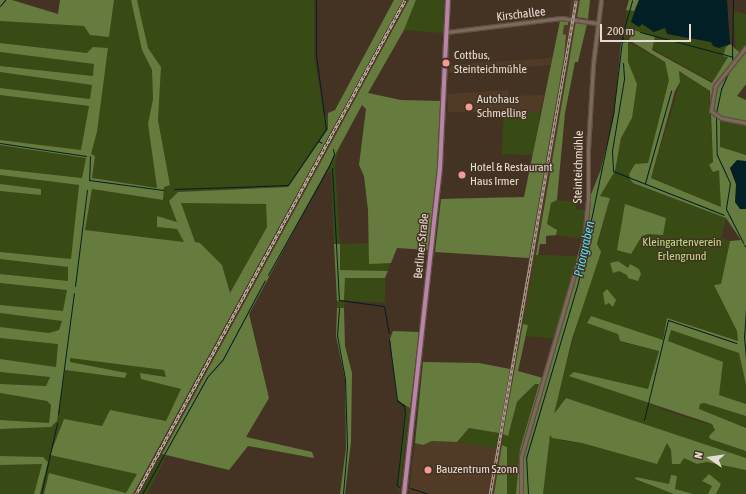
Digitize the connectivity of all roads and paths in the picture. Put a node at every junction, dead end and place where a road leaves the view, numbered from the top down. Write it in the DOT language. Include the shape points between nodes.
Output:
graph roads {
  1 [pos="448,0"];
  2 [pos="601,0"];
  3 [pos="598,23"];
  4 [pos="447,32"];
  5 [pos="746,47"];
  6 [pos="746,123"];
  7 [pos="404,494"];
  8 [pos="521,494"];
  1 -- 4 [label="main road, Berliner Straße"];
  2 -- 3 [label="street, Steinteichmühle"];
  3 -- 4 [label="street, Kirschallee" via="561,18"];
  3 -- 8 [label="street, Steinteichmühle" via="593,64 584,240 521,458"];
  4 -- 7 [label="main road, Berliner Straße" via="440,168"];
  5 -- 6 [label="street" via="715,86 711,111 716,115"];
}
